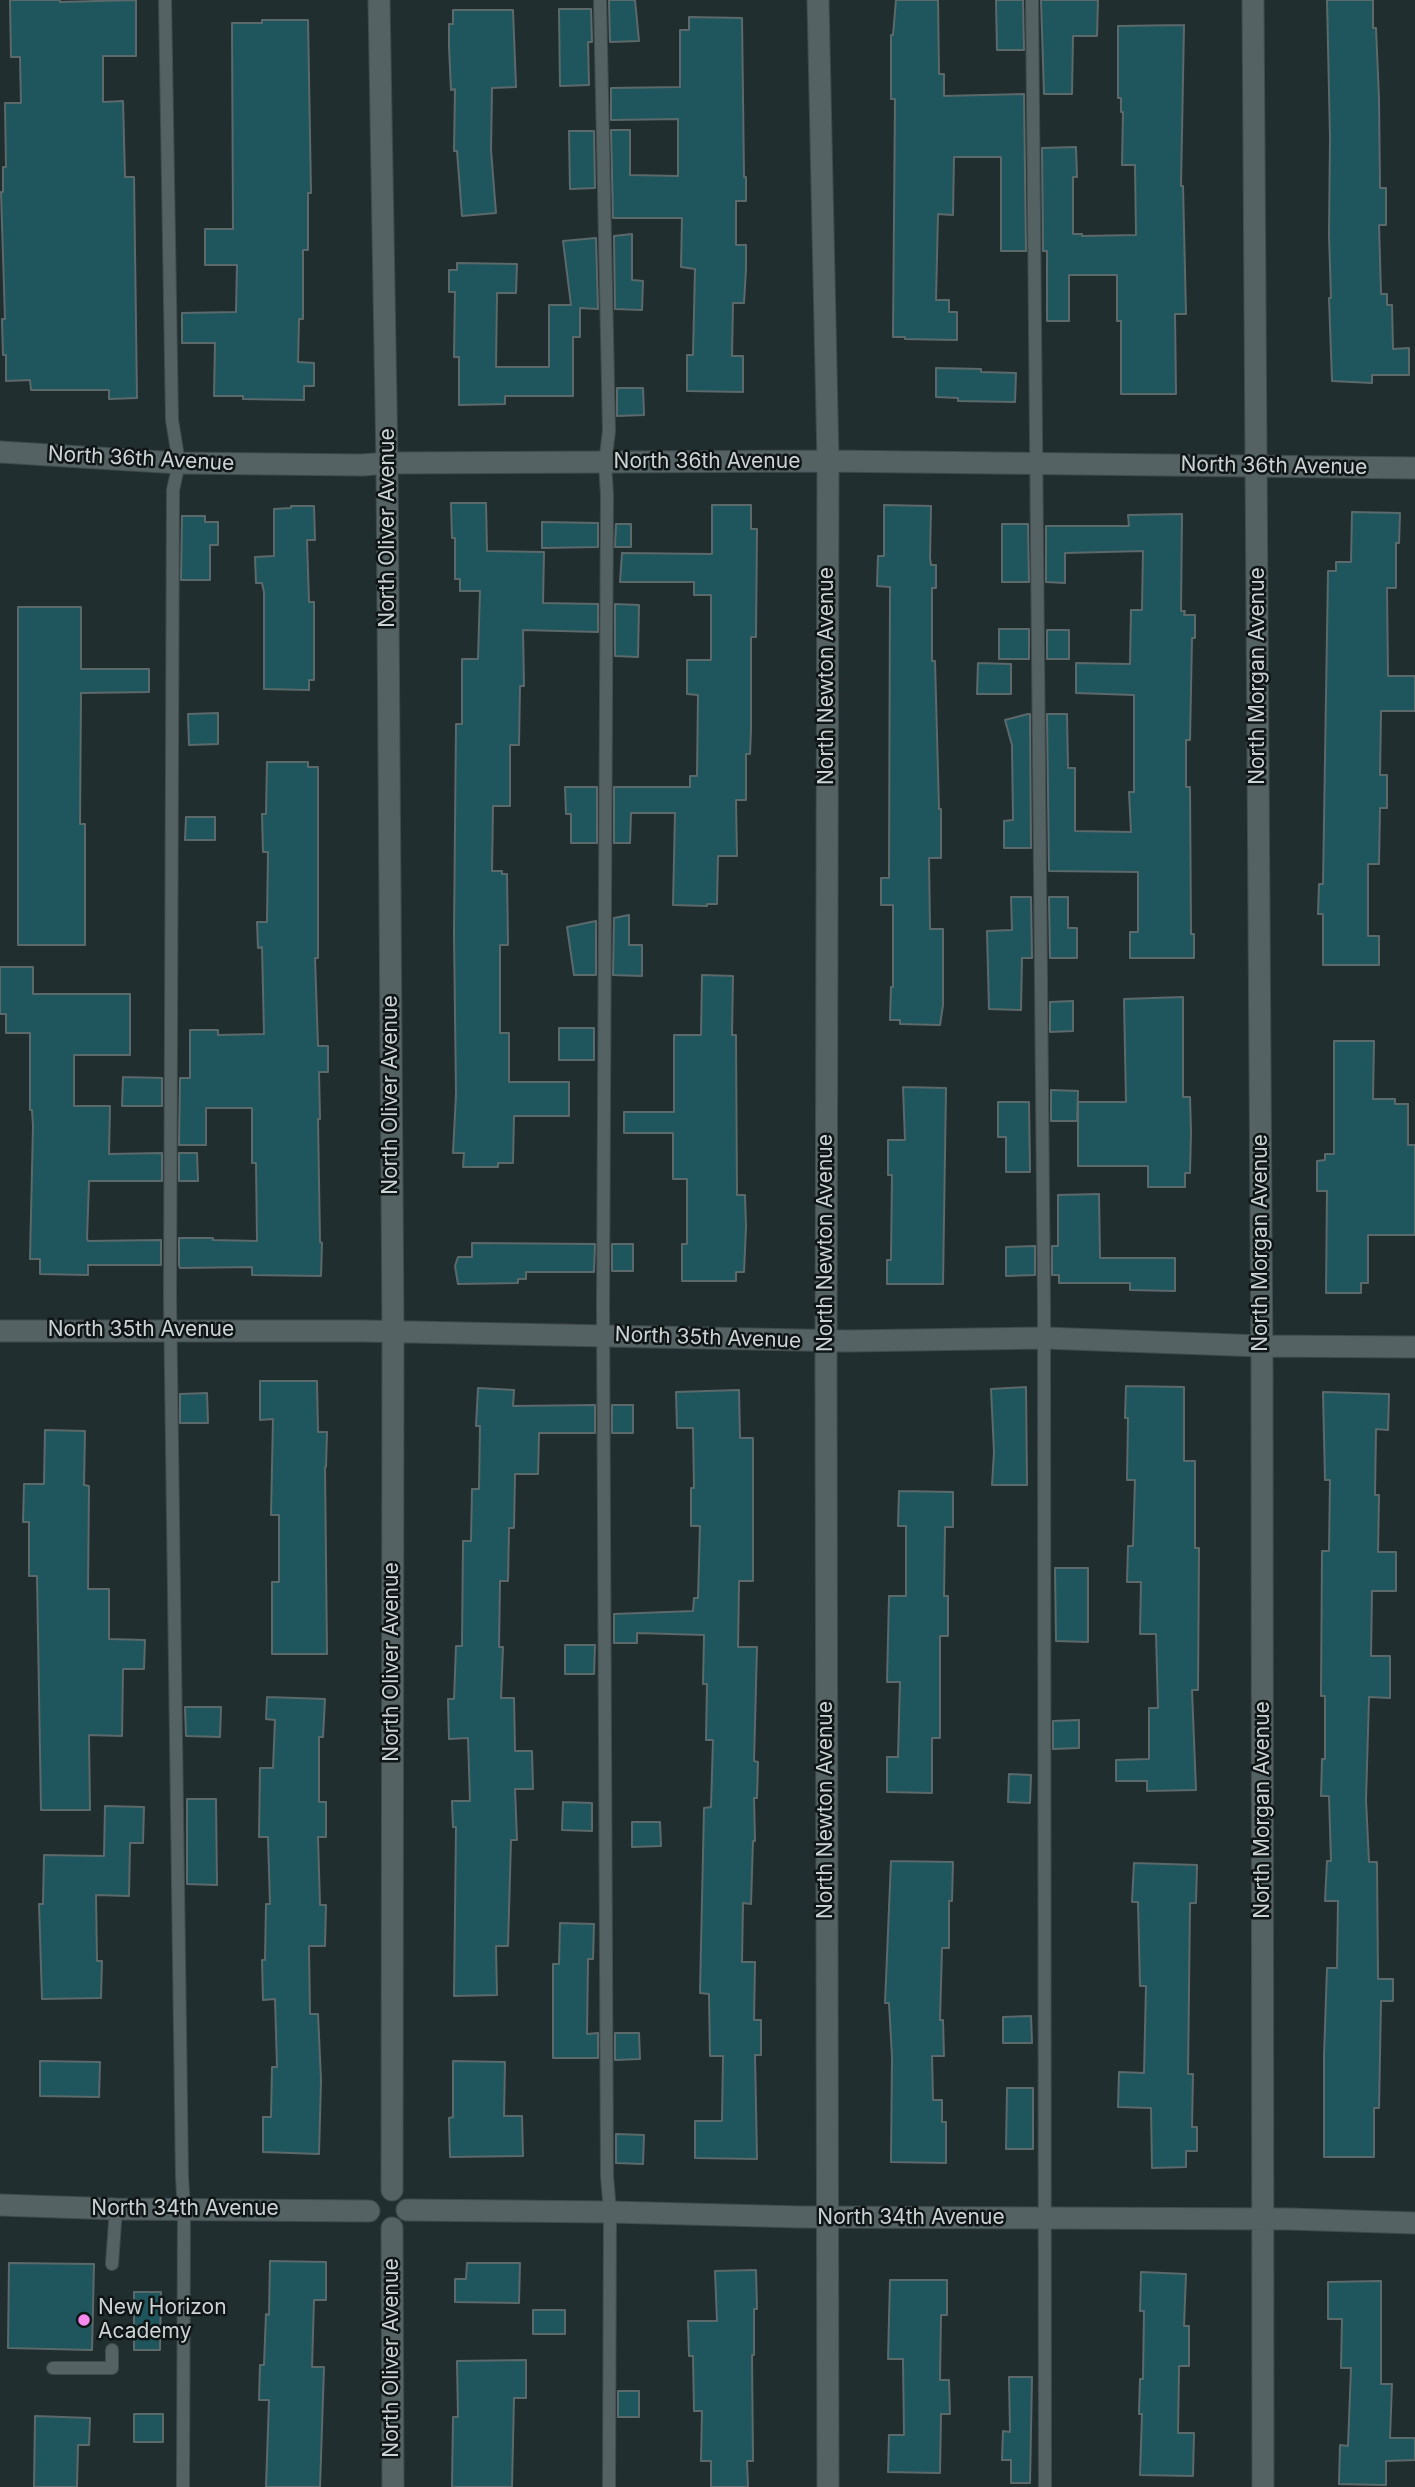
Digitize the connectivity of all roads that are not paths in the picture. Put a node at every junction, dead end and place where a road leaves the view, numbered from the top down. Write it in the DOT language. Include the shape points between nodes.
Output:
graph roads {
  1 [pos="165,0"];
  2 [pos="379,0"];
  3 [pos="600,0"];
  4 [pos="818,0"];
  5 [pos="1032,0"];
  6 [pos="1253,0"];
  7 [pos="0,452"];
  8 [pos="828,461"];
  9 [pos="179,463"];
  10 [pos="387,463"];
  11 [pos="606,463"];
  12 [pos="1038,463"];
  13 [pos="1257,465"];
  14 [pos="1415,468"];
  15 [pos="170,1329"];
  16 [pos="0,1331"];
  17 [pos="393,1332"];
  18 [pos="603,1335"];
  19 [pos="1044,1338"];
  20 [pos="826,1340"];
  21 [pos="1262,1346"];
  22 [pos="1415,1348"];
  23 [pos="392,2190"];
  24 [pos="0,2205"];
  25 [pos="116,2209"];
  26 [pos="184,2209"];
  27 [pos="407,2210"];
  28 [pos="369,2211"];
  29 [pos="610,2212"];
  30 [pos="827,2217"];
  31 [pos="1044,2219"];
  32 [pos="1264,2220"];
  33 [pos="1415,2222"];
  34 [pos="391,2228"];
  35 [pos="112,2264"];
  36 [pos="112,2350"];
  37 [pos="53,2368"];
  38 [pos="183,2487"];
  39 [pos="394,2487"];
  40 [pos="609,2487"];
  41 [pos="828,2487"];
  42 [pos="1045,2487"];
  43 [pos="1263,2487"];
  1 -- 9 [label="lane" via="172,420"];
  2 -- 10 [label="street, North Oliver Avenue"];
  3 -- 11 [label="lane"];
  4 -- 8 [label="street, North Newton Avenue"];
  5 -- 12 [label="lane"];
  6 -- 13 [label="street, North Morgan Avenue"];
  7 -- 9 [label="street, North 36th Avenue"];
  8 -- 11 [label="street, North 36th Avenue"];
  8 -- 12 [label="street, North 36th Avenue"];
  8 -- 20 [label="street, North Newton Avenue"];
  9 -- 10 [label="street, North 36th Avenue"];
  9 -- 15 [label="lane" via="173,490"];
  10 -- 11 [label="street, North 36th Avenue"];
  10 -- 17 [label="street, North Oliver Avenue"];
  11 -- 18 [label="lane"];
  12 -- 13 [label="street, North 36th Avenue"];
  12 -- 19 [label="lane"];
  13 -- 14 [label="street, North 36th Avenue"];
  13 -- 21 [label="street, North Morgan Avenue"];
  15 -- 16 [label="street, North 35th Avenue"];
  15 -- 17 [label="street, North 35th Avenue"];
  15 -- 26 [label="lane"];
  17 -- 18 [label="street, North 35th Avenue"];
  17 -- 23 [label="street, North Oliver Avenue"];
  18 -- 20 [label="street, North 35th Avenue"];
  18 -- 29 [label="lane"];
  19 -- 20 [label="street, North 35th Avenue"];
  19 -- 21 [label="street, North 35th Avenue"];
  19 -- 31 [label="lane"];
  20 -- 30 [label="street, North Newton Avenue"];
  21 -- 22 [label="street, North 35th Avenue"];
  21 -- 32 [label="street, North Morgan Avenue"];
  23 -- 27 [label="street" via="401,2195"];
  23 -- 28 [label="street" via="375,2195"];
  24 -- 25 [label="street, North 34th Avenue"];
  25 -- 26 [label="street, North 34th Avenue"];
  25 -- 35 [label="lane"];
  26 -- 28 [label="street, North 34th Avenue"];
  26 -- 38 [label="lane"];
  27 -- 29 [label="street, North 34th Avenue"];
  27 -- 34 [label="street" via="402,2222"];
  28 -- 34 [label="street" via="379,2226"];
  29 -- 30 [label="street, North 34th Avenue"];
  29 -- 40 [label="lane"];
  30 -- 31 [label="street, North 34th Avenue"];
  30 -- 41 [label="street, North Newton Avenue"];
  31 -- 32 [label="street, North 34th Avenue"];
  31 -- 42 [label="lane"];
  32 -- 33 [label="street, North 34th Avenue"];
  32 -- 43 [label="street, North Morgan Avenue"];
  34 -- 39 [label="street, North Oliver Avenue"];
  36 -- 37 [label="lane" via="112,2368"];
}
